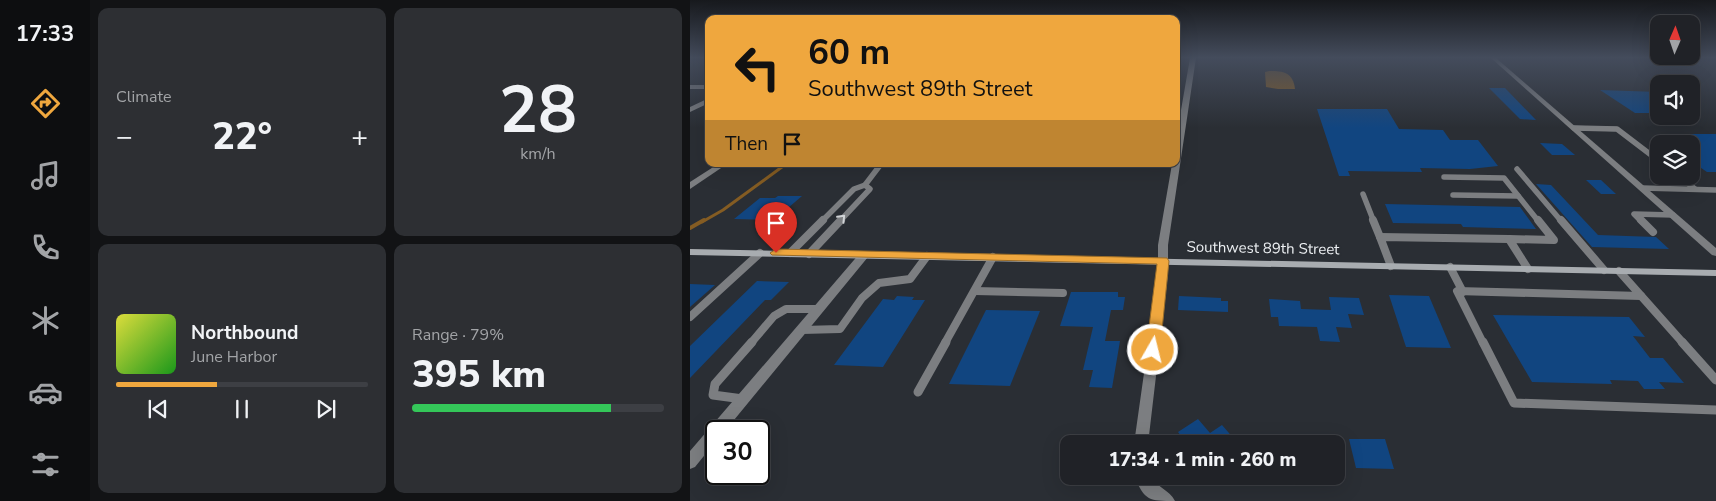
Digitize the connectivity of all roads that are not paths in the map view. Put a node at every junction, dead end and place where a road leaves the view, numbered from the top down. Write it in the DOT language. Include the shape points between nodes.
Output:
graph roads {
  1 [pos="1189,81"];
  2 [pos="1520,81"];
  3 [pos="690,87"];
  4 [pos="705,88"];
  5 [pos="705,102"];
  6 [pos="690,110"];
  7 [pos="1574,128"];
  8 [pos="1180,138"];
  9 [pos="1650,154"];
  10 [pos="718,167"];
  11 [pos="879,167"];
  12 [pos="1175,167"];
  13 [pos="1517,169"];
  14 [pos="1444,177"];
  15 [pos="865,185"];
  16 [pos="1690,185"];
  17 [pos="690,186"];
  18 [pos="1642,188"];
  19 [pos="1695,189"];
  20 [pos="1716,190"];
  21 [pos="1363,194"];
  22 [pos="1453,195"];
  23 [pos="1518,196"];
  24 [pos="1672,215"];
  25 [pos="1653,232"];
  26 [pos="1380,237"];
  27 [pos="1509,240"];
  28 [pos="690,252"];
  29 [pos="760,253"];
  30 [pos="790,253"];
  31 [pos="1716,253"];
  32 [pos="809,254"];
  33 [pos="864,254"];
  34 [pos="927,256"];
  35 [pos="993,257"];
  36 [pos="1163,261"];
  37 [pos="1390,266"];
  38 [pos="1450,267"];
  39 [pos="1528,269"];
  40 [pos="1604,270"];
  41 [pos="1619,271"];
  42 [pos="1716,273"];
  43 [pos="975,291"];
  44 [pos="1463,292"];
  45 [pos="1063,293"];
  46 [pos="1641,296"];
  47 [pos="819,309"];
  48 [pos="690,317"];
  49 [pos="802,330"];
  50 [pos="1716,380"];
  51 [pos="918,392"];
  52 [pos="744,399"];
  53 [pos="1716,410"];
  54 [pos="1142,435"];
  55 [pos="690,462"];
  56 [pos="1146,485"];
  57 [pos="1167,501"];
  1 -- 8 [label="street"];
  2 -- 7 [label="street"];
  3 -- 4 [label="street"];
  5 -- 6 [label="street"];
  7 -- 9 [label="lane" via="1617,129"];
  7 -- 18 [label="street"];
  10 -- 17 [label="street"];
  11 -- 15 [label="lane"];
  12 -- 36 [label="street"];
  13 -- 40 [label="lane"];
  14 -- 23 [label="lane" via="1504,178"];
  15 -- 30 [label="lane" via="854,190"];
  32 -- 15 [label="lane, one-way" via="870,190"];
  16 -- 19 [label="lane"];
  18 -- 19 [label="lane"];
  18 -- 24 [label="street"];
  19 -- 20 [label="lane"];
  21 -- 26 [label="lane"];
  22 -- 23 [label="lane"];
  23 -- 27 [label="lane" via="1554,240"];
  24 -- 25 [label="lane" via="1634,214"];
  24 -- 31 [label="street"];
  26 -- 27 [label="lane"];
  26 -- 37 [label="lane"];
  27 -- 39 [label="lane"];
  28 -- 29 [label="main road, Southwest 89th Street"];
  29 -- 30 [label="main road, Southwest 89th Street"];
  29 -- 48 [label="lane"];
  30 -- 32 [label="main road, Southwest 89th Street"];
  32 -- 33 [label="main road, Southwest 89th Street"];
  33 -- 34 [label="main road, Southwest 89th Street"];
  33 -- 47 [label="street"];
  34 -- 35 [label="main road, Southwest 89th Street"];
  34 -- 49 [label="lane" via="910,279 879,283 862,298 840,329"];
  35 -- 36 [label="main road, Southwest 89th Street"];
  35 -- 43 [label="lane"];
  36 -- 37 [label="main road, Southwest 89th Street"];
  36 -- 54 [label="street"];
  37 -- 38 [label="main road, Southwest 89th Street"];
  38 -- 39 [label="main road, Southwest 89th Street"];
  38 -- 44 [label="lane"];
  39 -- 40 [label="main road, Southwest 89th Street"];
  40 -- 41 [label="main road, Southwest 89th Street"];
  41 -- 42 [label="main road, Southwest 89th Street"];
  41 -- 46 [label="lane"];
  43 -- 45 [label="lane"];
  43 -- 51 [label="lane"];
  44 -- 46 [label="lane"];
  44 -- 53 [label="lane" via="1457,292 1514,403"];
  46 -- 50 [label="lane"];
  47 -- 49 [label="street"];
  47 -- 52 [label="lane" via="786,309 774,316 715,384 713,395"];
  49 -- 52 [label="street"];
  52 -- 55 [label="street"];
  56 -- 57 [label="street"];
}
